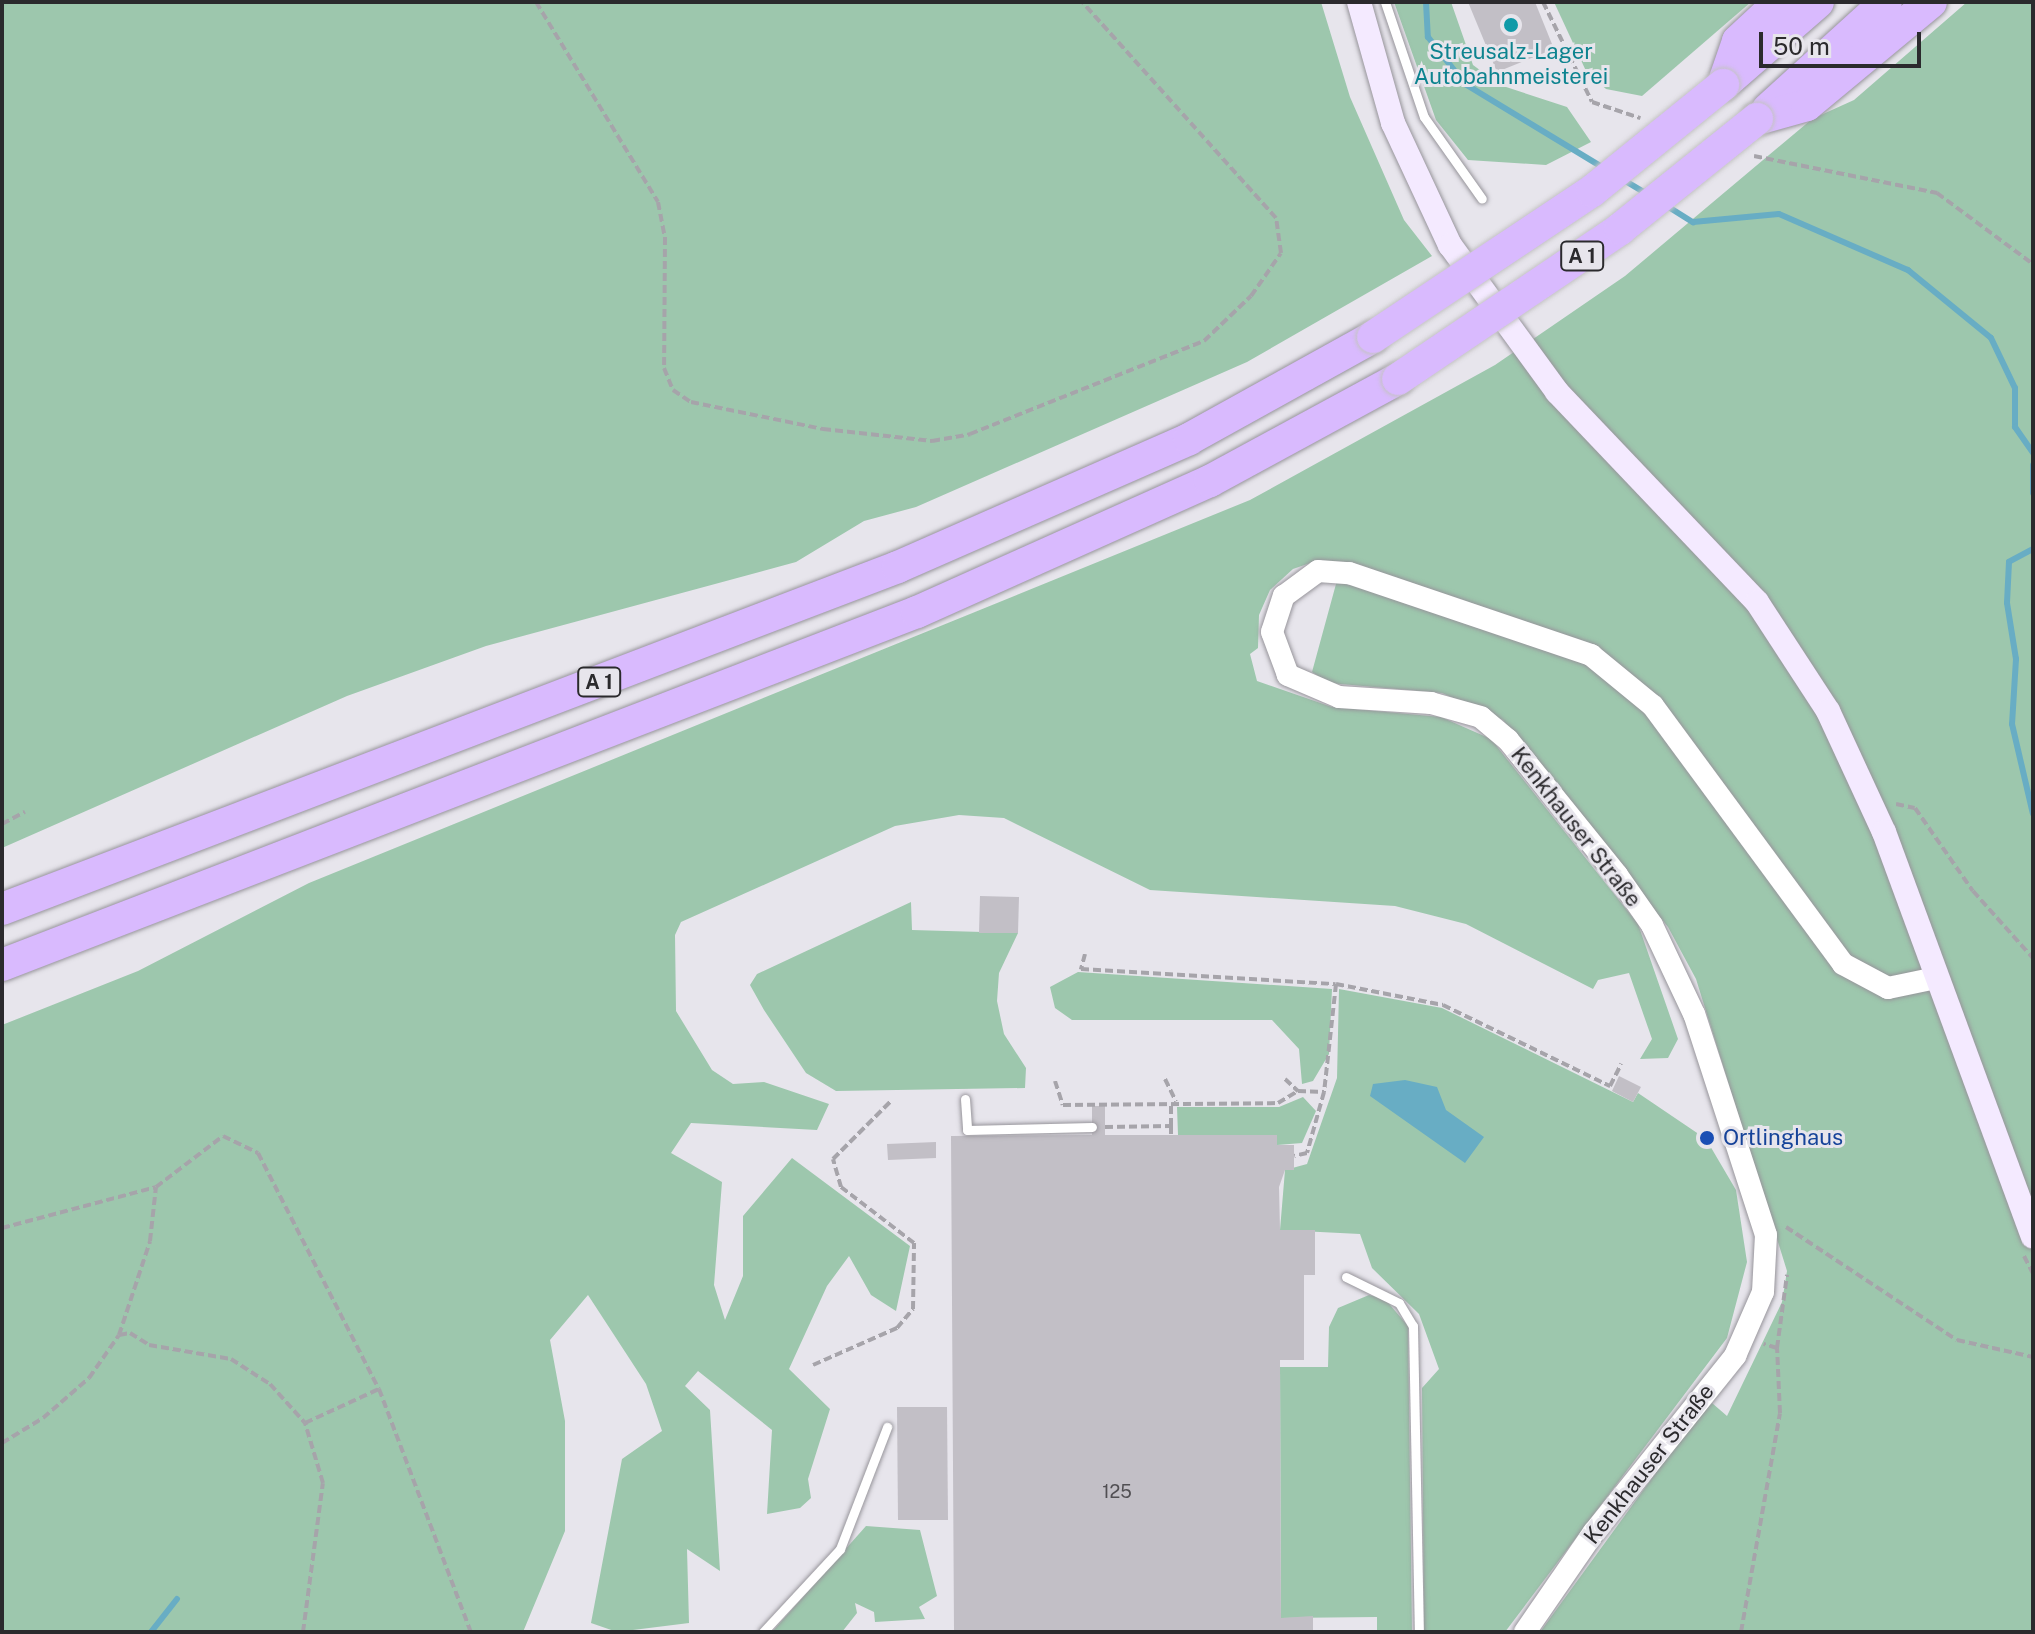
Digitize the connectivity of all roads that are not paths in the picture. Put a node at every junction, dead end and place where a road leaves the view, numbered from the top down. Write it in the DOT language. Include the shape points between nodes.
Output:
graph roads {
  1 [pos="1359,2"];
  2 [pos="1385,2"];
  3 [pos="1780,2"];
  4 [pos="1818,2"];
  5 [pos="1886,2"];
  6 [pos="1931,2"];
  7 [pos="1723,85"];
  8 [pos="1757,119"];
  9 [pos="1482,199"];
  10 [pos="2,909"];
  11 [pos="2,965"];
  12 [pos="1936,978"];
  13 [pos="965,1099"];
  14 [pos="1092,1127"];
  15 [pos="2026,1242"];
  16 [pos="1346,1277"];
  17 [pos="887,1427"];
  18 [pos="763,1632"];
  19 [pos="1419,1632"];
  20 [pos="1525,1632"];
  1 -- 12 [label="main road" via="1393,123 1450,245 1557,392 1757,602 1816,690 1870,800"];
  2 -- 9 [label="lane" via="1424,117"];
  3 -- 7 [label="highway" via="1738,41"];
  4 -- 7 [label="highway, A 1"];
  5 -- 8 [label="highway, A 1"];
  6 -- 8 [label="highway" via="1807,105"];
  7 -- 10 [label="highway, A 1, bridge" via="1592,191 1373,337 1189,439 898,567"];
  8 -- 11 [label="highway, A 1, bridge" via="1620,229 1398,379 1210,481 917,612"];
  12 -- 15 [label="main road"];
  12 -- 20 [label="street, Kenkhauser Straße" via="1888,988 1843,964 1653,706 1591,655 1349,573 1318,571 1284,596 1272,632 1288,675 1339,697 1431,703 1481,717 1564,806 1652,925 1694,1014 1766,1235 1763,1292 1746,1335"];
  13 -- 14 [label="lane" via="967,1130"];
  16 -- 19 [label="lane" via="1399,1303 1413,1326"];
  17 -- 18 [label="lane" via="840,1549"];
}
